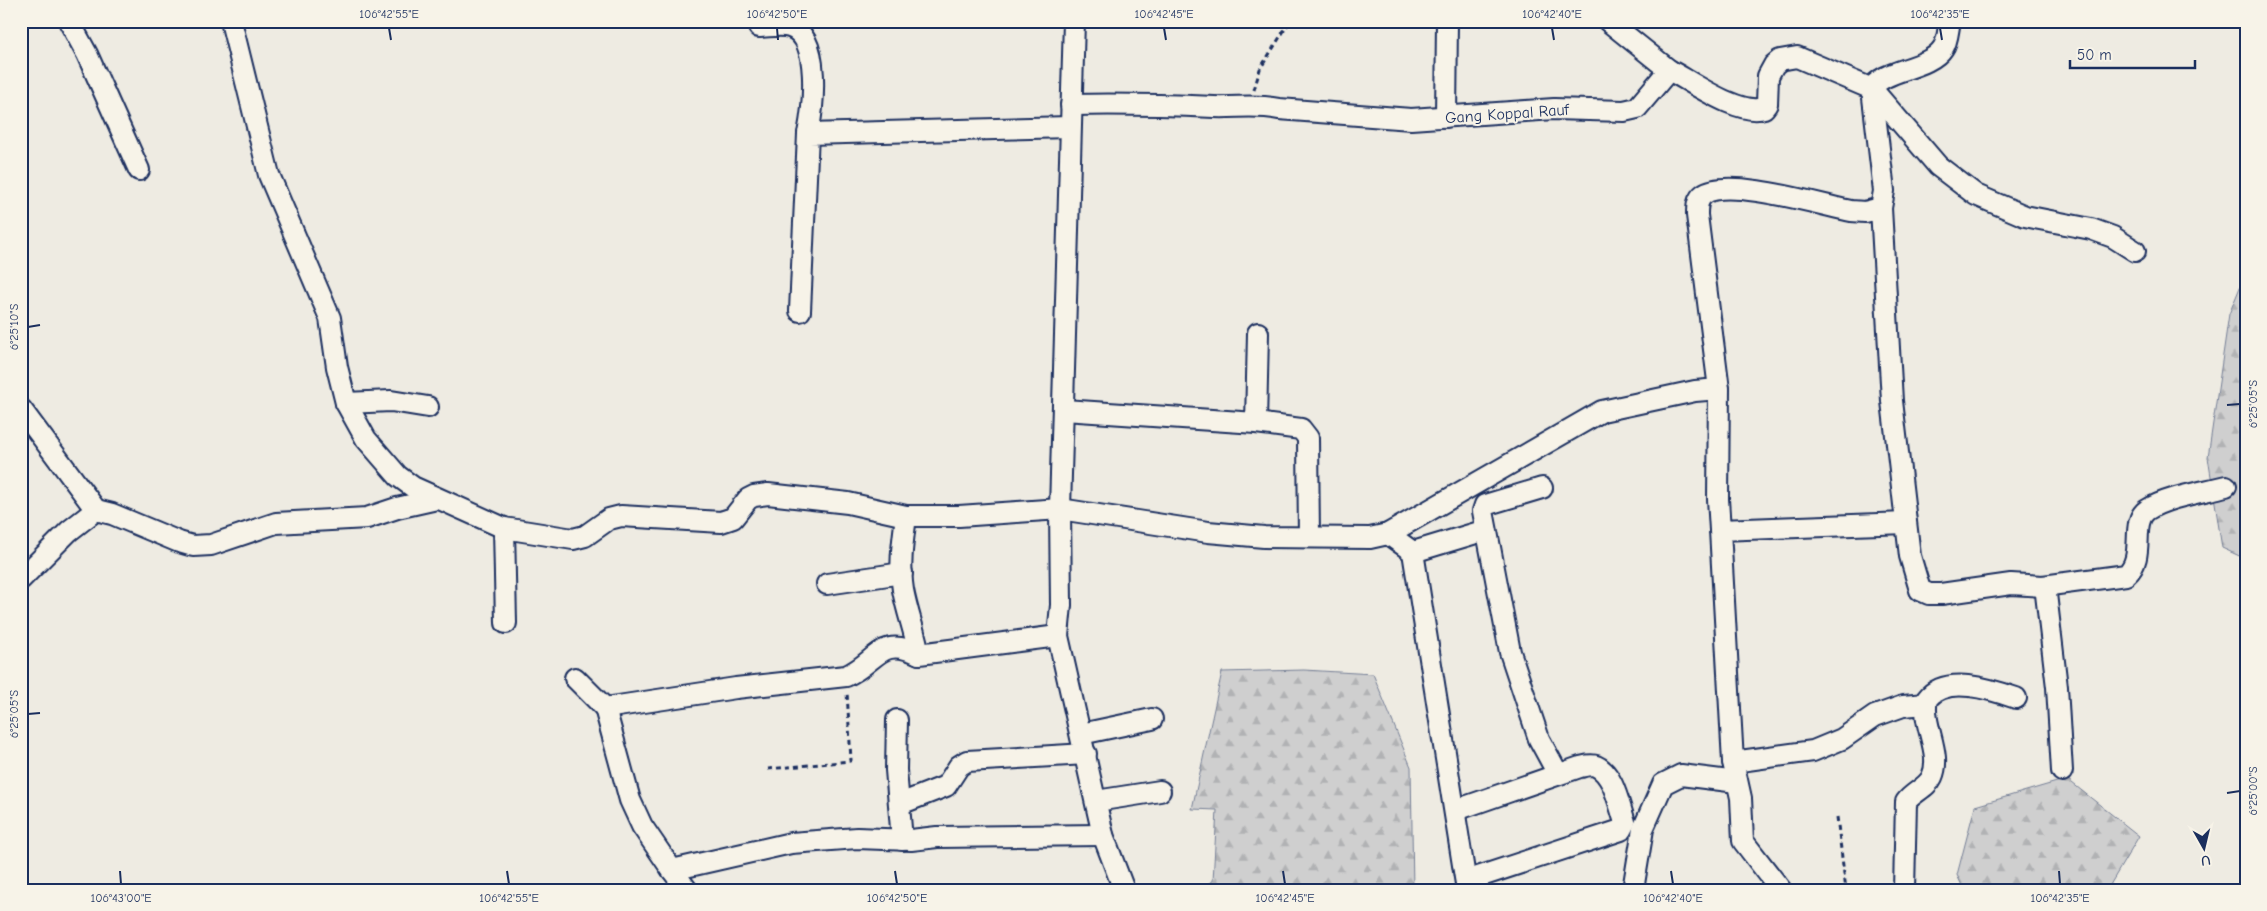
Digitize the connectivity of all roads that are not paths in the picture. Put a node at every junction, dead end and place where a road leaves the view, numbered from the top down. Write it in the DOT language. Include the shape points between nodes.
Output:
graph roads {
  1 [pos="69,21"];
  2 [pos="231,21"];
  3 [pos="1074,21"];
  4 [pos="1447,21"];
  5 [pos="1608,21"];
  6 [pos="1950,21"];
  7 [pos="759,27"];
  8 [pos="1669,70"];
  9 [pos="1872,89"];
  10 [pos="1071,105"];
  11 [pos="1446,117"];
  12 [pos="1070,127"];
  13 [pos="808,134"];
  14 [pos="139,170"];
  15 [pos="1881,208"];
  16 [pos="2135,251"];
  17 [pos="800,312"];
  18 [pos="1258,333"];
  19 [pos="1719,389"];
  20 [pos="346,403"];
  21 [pos="428,407"];
  22 [pos="21,409"];
  23 [pos="1064,410"];
  24 [pos="1256,423"];
  25 [pos="2226,486"];
  26 [pos="1542,488"];
  27 [pos="437,499"];
  28 [pos="1060,509"];
  29 [pos="96,510"];
  30 [pos="906,516"];
  31 [pos="1906,522"];
  32 [pos="504,528"];
  33 [pos="1486,530"];
  34 [pos="1720,530"];
  35 [pos="1388,534"];
  36 [pos="1309,537"];
  37 [pos="1413,552"];
  38 [pos="902,573"];
  39 [pos="21,579"];
  40 [pos="827,584"];
  41 [pos="2042,586"];
  42 [pos="506,623"];
  43 [pos="1058,636"];
  44 [pos="919,654"];
  45 [pos="574,678"];
  46 [pos="2016,698"];
  47 [pos="1926,704"];
  48 [pos="605,708"];
  49 [pos="1152,719"];
  50 [pos="897,720"];
  51 [pos="1081,734"];
  52 [pos="1086,754"];
  53 [pos="1733,762"];
  54 [pos="2062,770"];
  55 [pos="1558,774"];
  56 [pos="1737,782"];
  57 [pos="1160,791"];
  58 [pos="1096,801"];
  59 [pos="900,804"];
  60 [pos="1456,810"];
  61 [pos="1103,835"];
  62 [pos="902,840"];
  63 [pos="672,870"];
  64 [pos="1467,885"];
  65 [pos="686,890"];
  66 [pos="1124,890"];
  67 [pos="1633,890"];
  68 [pos="1781,890"];
  69 [pos="1904,890"];
  1 -- 14 [label="street"];
  2 -- 20 [label="street" via="269,175 330,318"];
  3 -- 10 [label="street"];
  4 -- 11 [label="street"];
  5 -- 8 [label="street"];
  6 -- 9 [label="street" via="1945,46 1940,52 1921,64 1882,79"];
  7 -- 13 [label="street" via="790,27 804,37 810,52 814,106"];
  8 -- 9 [label="street" via="1735,105 1753,110 1767,104 1768,76 1774,65 1792,57"];
  8 -- 11 [label="street, Gang Koppal Rauf" via="1637,108 1624,112 1554,109"];
  9 -- 15 [label="street" via="1884,191"];
  9 -- 16 [label="street" via="1938,166 1976,195 2025,216 2091,229 2113,237"];
  10 -- 11 [label="street, Gang Koppal Rauf" via="1217,107 1258,104 1279,109 1390,118"];
  10 -- 12 [label="street"];
  12 -- 13 [label="street"];
  12 -- 23 [label="street"];
  13 -- 17 [label="street"];
  15 -- 19 [label="street" via="1851,211 1745,188 1710,190 1702,195 1697,203 1697,215"];
  15 -- 31 [label="street" via="1892,401"];
  18 -- 24 [label="street"];
  19 -- 34 [label="street"];
  19 -- 35 [label="street" via="1602,411"];
  20 -- 21 [label="street" via="391,401"];
  20 -- 27 [label="street" via="366,439 398,476"];
  22 -- 29 [label="street"];
  23 -- 24 [label="street"];
  23 -- 28 [label="street"];
  24 -- 36 [label="street" via="1293,426 1306,433"];
  25 -- 41 [label="street" via="2146,511 2138,526 2136,562 2126,575"];
  26 -- 33 [label="street" via="1485,505"];
  27 -- 29 [label="street" via="348,520 276,522 211,545 193,546"];
  27 -- 32 [label="street"];
  28 -- 30 [label="street"];
  28 -- 36 [label="street" via="1208,532"];
  28 -- 43 [label="street" via="1061,605"];
  29 -- 39 [label="street"];
  30 -- 32 [label="street" via="848,503 760,494 748,500 733,518 721,522 621,516 573,539"];
  30 -- 38 [label="street"];
  31 -- 34 [label="street"];
  31 -- 41 [label="street" via="1910,556 1920,590 1941,594 2011,584"];
  32 -- 42 [label="street"];
  33 -- 37 [label="street"];
  33 -- 55 [label="street" via="1510,652 1539,738"];
  34 -- 53 [label="street"];
  35 -- 36 [label="street" via="1370,538"];
  35 -- 37 [label="street"];
  37 -- 60 [label="street"];
  38 -- 40 [label="street"];
  38 -- 44 [label="street" via="903,590"];
  41 -- 54 [label="street" via="2046,594 2057,687"];
  43 -- 44 [label="street"];
  43 -- 51 [label="street"];
  44 -- 48 [label="street" via="894,646 882,650 856,672 846,676 736,688"];
  45 -- 48 [label="street"];
  46 -- 47 [label="street" via="1980,686 1965,685 1930,695"];
  47 -- 53 [label="street" via="1903,706 1876,716 1842,739 1812,751"];
  47 -- 69 [label="street" via="1935,770 1928,784 1906,802"];
  48 -- 63 [label="street" via="630,800 642,826"];
  49 -- 51 [label="street"];
  50 -- 59 [label="street" via="896,770"];
  51 -- 52 [label="street"];
  52 -- 58 [label="street"];
  52 -- 59 [label="street" via="967,761 959,766 946,786"];
  53 -- 56 [label="street"];
  55 -- 60 [label="street"];
  55 -- 64 [label="street" via="1580,766 1598,766 1610,779 1625,822 1623,828"];
  56 -- 67 [label="street" via="1680,775 1663,784 1643,829"];
  56 -- 68 [label="street" via="1743,841"];
  57 -- 58 [label="street"];
  58 -- 61 [label="street"];
  59 -- 62 [label="street"];
  60 -- 64 [label="street"];
  61 -- 62 [label="street"];
  61 -- 66 [label="street"];
  62 -- 63 [label="street" via="857,838 791,843"];
  63 -- 65 [label="street"];
}
